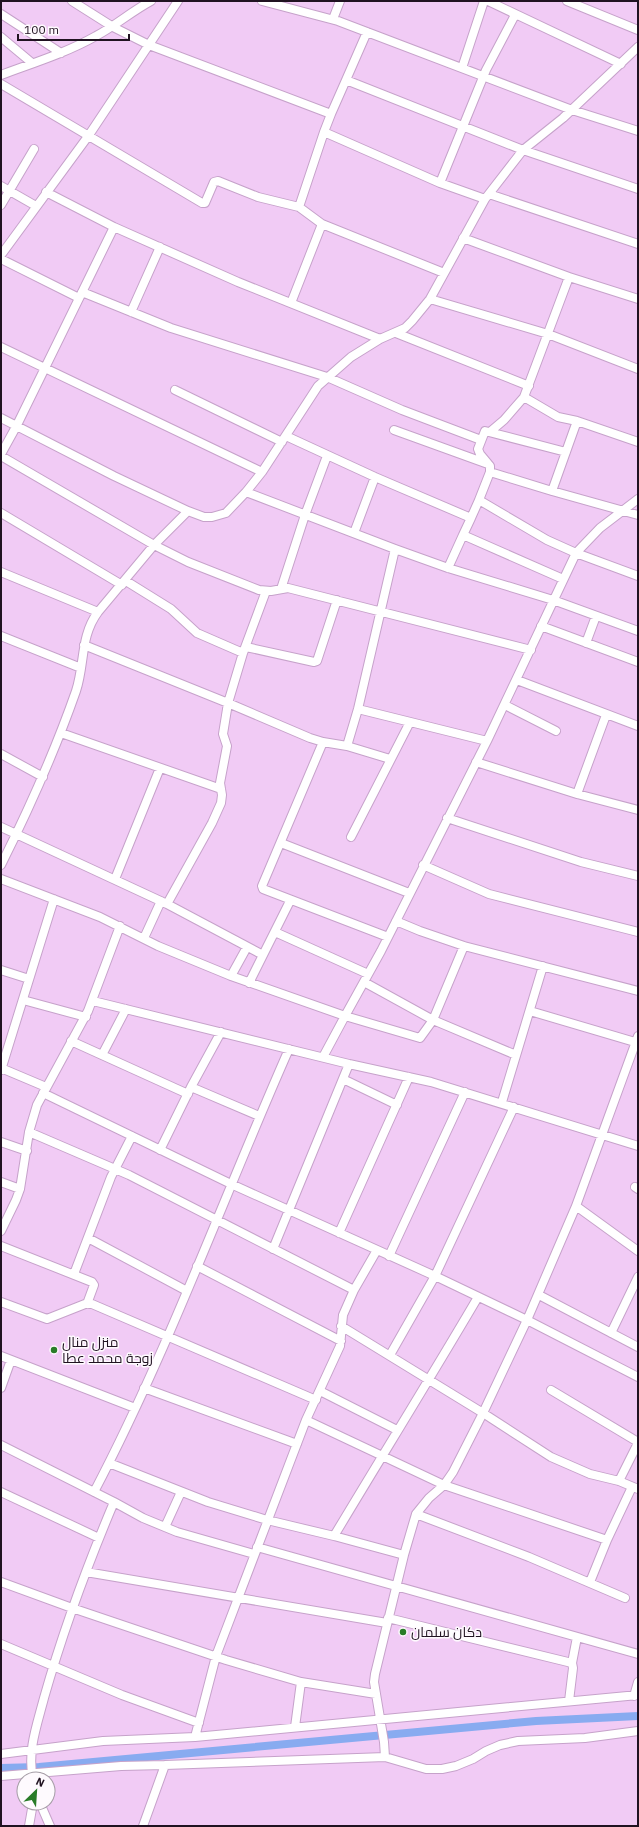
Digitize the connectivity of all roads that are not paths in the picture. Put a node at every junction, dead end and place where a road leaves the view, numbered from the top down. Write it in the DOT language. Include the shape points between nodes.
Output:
graph roads {
  1 [pos="72,1"];
  2 [pos="178,1"];
  3 [pos="262,1"];
  4 [pos="340,1"];
  5 [pos="484,1"];
  6 [pos="488,1"];
  7 [pos="567,1"];
  8 [pos="145,2"];
  9 [pos="1,14"];
  10 [pos="516,15"];
  11 [pos="333,20"];
  12 [pos="113,27"];
  13 [pos="638,30"];
  14 [pos="367,32"];
  15 [pos="1,37"];
  16 [pos="149,45"];
  17 [pos="637,51"];
  18 [pos="60,53"];
  19 [pos="32,63"];
  20 [pos="621,64"];
  21 [pos="462,68"];
  22 [pos="1,75"];
  23 [pos="483,76"];
  24 [pos="346,80"];
  25 [pos="1,84"];
  26 [pos="572,110"];
  27 [pos="331,114"];
  28 [pos="463,128"];
  29 [pos="638,131"];
  30 [pos="324,132"];
  31 [pos="88,135"];
  32 [pos="34,149"];
  33 [pos="523,150"];
  34 [pos="440,183"];
  35 [pos="1,186"];
  36 [pos="638,189"];
  37 [pos="10,191"];
  38 [pos="46,192"];
  39 [pos="487,197"];
  40 [pos="1,205"];
  41 [pos="36,206"];
  42 [pos="299,207"];
  43 [pos="322,224"];
  44 [pos="114,227"];
  45 [pos="463,238"];
  46 [pos="638,244"];
  47 [pos="160,247"];
  48 [pos="1,255"];
  49 [pos="1,259"];
  50 [pos="444,273"];
  51 [pos="570,277"];
  52 [pos="81,295"];
  53 [pos="430,299"];
  54 [pos="638,300"];
  55 [pos="291,302"];
  56 [pos="131,312"];
  57 [pos="396,333"];
  58 [pos="548,334"];
  59 [pos="380,339"];
  60 [pos="1,347"];
  61 [pos="44,369"];
  62 [pos="638,369"];
  63 [pos="327,377"];
  64 [pos="528,386"];
  65 [pos="175,390"];
  66 [pos="524,397"];
  67 [pos="1,418"];
  68 [pos="576,421"];
  69 [pos="17,425"];
  70 [pos="394,430"];
  71 [pos="491,431"];
  72 [pos="284,439"];
  73 [pos="481,440"];
  74 [pos="638,442"];
  75 [pos="566,452"];
  76 [pos="1,455"];
  77 [pos="327,456"];
  78 [pos="490,468"];
  79 [pos="262,472"];
  80 [pos="376,477"];
  81 [pos="552,491"];
  82 [pos="246,492"];
  83 [pos="638,499"];
  84 [pos="479,500"];
  85 [pos="624,510"];
  86 [pos="188,511"];
  87 [pos="1,513"];
  88 [pos="305,514"];
  89 [pos="638,515"];
  90 [pos="471,518"];
  91 [pos="354,533"];
  92 [pos="463,535"];
  93 [pos="154,545"];
  94 [pos="395,549"];
  95 [pos="576,553"];
  96 [pos="448,568"];
  97 [pos="1,572"];
  98 [pos="638,576"];
  99 [pos="563,579"];
  100 [pos="124,583"];
  101 [pos="281,589"];
  102 [pos="266,591"];
  103 [pos="337,600"];
  104 [pos="554,600"];
  105 [pos="380,611"];
  106 [pos="98,612"];
  107 [pos="596,616"];
  108 [pos="541,626"];
  109 [pos="638,631"];
  110 [pos="1,636"];
  111 [pos="586,643"];
  112 [pos="84,646"];
  113 [pos="244,650"];
  114 [pos="531,650"];
  115 [pos="638,662"];
  116 [pos="81,668"];
  117 [pos="517,680"];
  118 [pos="228,702"];
  119 [pos="505,705"];
  120 [pos="358,709"];
  121 [pos="606,715"];
  122 [pos="410,722"];
  123 [pos="638,726"];
  124 [pos="556,731"];
  125 [pos="61,733"];
  126 [pos="487,741"];
  127 [pos="322,742"];
  128 [pos="347,746"];
  129 [pos="1,754"];
  130 [pos="390,759"];
  131 [pos="476,762"];
  132 [pos="160,768"];
  133 [pos="43,777"];
  134 [pos="221,789"];
  135 [pos="576,794"];
  136 [pos="638,810"];
  137 [pos="447,818"];
  138 [pos="1,827"];
  139 [pos="16,834"];
  140 [pos="351,837"];
  141 [pos="281,843"];
  142 [pos="1,865"];
  143 [pos="422,866"];
  144 [pos="638,876"];
  145 [pos="1,879"];
  146 [pos="115,879"];
  147 [pos="409,893"];
  148 [pos="54,899"];
  149 [pos="290,901"];
  150 [pos="164,903"];
  151 [pos="396,921"];
  152 [pos="120,926"];
  153 [pos="275,932"];
  154 [pos="638,932"];
  155 [pos="388,937"];
  156 [pos="144,938"];
  157 [pos="464,946"];
  158 [pos="247,947"];
  159 [pos="263,955"];
  160 [pos="543,966"];
  161 [pos="1,970"];
  162 [pos="368,974"];
  163 [pos="231,976"];
  164 [pos="29,979"];
  165 [pos="249,982"];
  166 [pos="364,982"];
  167 [pos="638,991"];
  168 [pos="23,1000"];
  169 [pos="92,1001"];
  170 [pos="126,1009"];
  171 [pos="530,1011"];
  172 [pos="86,1016"];
  173 [pos="345,1016"];
  174 [pos="433,1020"];
  175 [pos="221,1032"];
  176 [pos="637,1040"];
  177 [pos="71,1041"];
  178 [pos="289,1049"];
  179 [pos="102,1055"];
  180 [pos="516,1055"];
  181 [pos="323,1057"];
  182 [pos="350,1064"];
  183 [pos="1,1069"];
  184 [pos="409,1076"];
  185 [pos="343,1079"];
  186 [pos="44,1090"];
  187 [pos="189,1091"];
  188 [pos="465,1092"];
  189 [pos="502,1102"];
  190 [pos="396,1105"];
  191 [pos="514,1107"];
  192 [pos="259,1116"];
  193 [pos="29,1132"];
  194 [pos="600,1135"];
  195 [pos="132,1136"];
  196 [pos="1,1142"];
  197 [pos="638,1146"];
  198 [pos="160,1150"];
  199 [pos="26,1151"];
  200 [pos="115,1169"];
  201 [pos="1,1182"];
  202 [pos="231,1184"];
  203 [pos="20,1189"];
  204 [pos="576,1206"];
  205 [pos="288,1209"];
  206 [pos="216,1220"];
  207 [pos="1,1230"];
  208 [pos="339,1232"];
  209 [pos="88,1238"];
  210 [pos="1,1246"];
  211 [pos="273,1249"];
  212 [pos="377,1250"];
  213 [pos="638,1251"];
  214 [pos="389,1256"];
  215 [pos="197,1266"];
  216 [pos="74,1274"];
  217 [pos="435,1276"];
  218 [pos="638,1277"];
  219 [pos="354,1290"];
  220 [pos="187,1291"];
  221 [pos="539,1295"];
  222 [pos="478,1297"];
  223 [pos="1,1302"];
  224 [pos="87,1304"];
  225 [pos="527,1320"];
  226 [pos="341,1326"];
  227 [pos="611,1334"];
  228 [pos="168,1336"];
  229 [pos="341,1341"];
  230 [pos="638,1347"];
  231 [pos="390,1355"];
  232 [pos="1,1356"];
  233 [pos="11,1360"];
  234 [pos="638,1377"];
  235 [pos="430,1380"];
  236 [pos="1,1388"];
  237 [pos="144,1388"];
  238 [pos="551,1390"];
  239 [pos="320,1391"];
  240 [pos="316,1400"];
  241 [pos="135,1408"];
  242 [pos="483,1413"];
  243 [pos="306,1420"];
  244 [pos="397,1430"];
  245 [pos="638,1442"];
  246 [pos="297,1444"];
  247 [pos="1,1445"];
  248 [pos="382,1456"];
  249 [pos="109,1463"];
  250 [pos="619,1481"];
  251 [pos="444,1485"];
  252 [pos="635,1488"];
  253 [pos="1,1492"];
  254 [pos="94,1492"];
  255 [pos="181,1492"];
  256 [pos="114,1502"];
  257 [pos="416,1514"];
  258 [pos="267,1520"];
  259 [pos="164,1527"];
  260 [pos="334,1536"];
  261 [pos="99,1538"];
  262 [pos="607,1540"];
  263 [pos="256,1550"];
  264 [pos="404,1555"];
  265 [pos="86,1572"];
  266 [pos="1,1582"];
  267 [pos="590,1582"];
  268 [pos="397,1587"];
  269 [pos="625,1598"];
  270 [pos="239,1599"];
  271 [pos="72,1608"];
  272 [pos="388,1621"];
  273 [pos="578,1637"];
  274 [pos="1,1644"];
  275 [pos="638,1654"];
  276 [pos="216,1656"];
  277 [pos="572,1663"];
  278 [pos="53,1667"];
  279 [pos="301,1682"];
  280 [pos="638,1682"];
  281 [pos="376,1694"];
  282 [pos="636,1695"];
  283 [pos="570,1701"];
  284 [pos="381,1718"];
  285 [pos="199,1723"];
  286 [pos="295,1727"];
  287 [pos="638,1731"];
  288 [pos="195,1737"];
  289 [pos="31,1753"];
  290 [pos="1,1754"];
  291 [pos="385,1757"];
  292 [pos="165,1765"];
  293 [pos="32,1771"];
  294 [pos="56,1773"];
  295 [pos="1,1776"];
  296 [pos="16,1776"];
  297 [pos="31,1811"];
  298 [pos="44,1813"];
  299 [pos="28,1826"];
  300 [pos="43,1826"];
  301 [pos="50,1826"];
  302 [pos="143,1826"];
  1 -- 12 [label="street"];
  2 -- 16 [label="street"];
  3 -- 11 [label="street"];
  4 -- 11 [label="street"];
  5 -- 21 [label="street"];
  6 -- 10 [label="street"];
  7 -- 13 [label="street"];
  8 -- 12 [label="street"];
  9 -- 18 [label="street"];
  10 -- 20 [label="street"];
  10 -- 23 [label="street"];
  11 -- 14 [label="street"];
  12 -- 16 [label="street"];
  12 -- 18 [label="street"];
  14 -- 21 [label="street"];
  14 -- 24 [label="street"];
  15 -- 19 [label="street"];
  16 -- 27 [label="street"];
  16 -- 31 [label="street"];
  17 -- 20 [label="street"];
  18 -- 19 [label="street"];
  19 -- 22 [label="street"];
  20 -- 26 [label="street"];
  21 -- 23 [label="street"];
  23 -- 26 [label="street"];
  23 -- 28 [label="street"];
  24 -- 27 [label="street"];
  24 -- 28 [label="street"];
  25 -- 31 [label="street"];
  26 -- 29 [label="street"];
  26 -- 33 [label="street"];
  27 -- 30 [label="street"];
  28 -- 33 [label="street"];
  28 -- 34 [label="street"];
  30 -- 34 [label="street"];
  30 -- 42 [label="street"];
  31 -- 38 [label="street"];
  31 -- 42 [label="street" via="202,203 205,203 216,181 258,197"];
  32 -- 37 [label="street"];
  33 -- 36 [label="street"];
  33 -- 39 [label="street"];
  34 -- 39 [label="street"];
  35 -- 37 [label="street"];
  37 -- 40 [label="street"];
  37 -- 41 [label="street"];
  38 -- 41 [label="street"];
  38 -- 44 [label="street"];
  39 -- 45 [label="street"];
  39 -- 46 [label="street"];
  41 -- 48 [label="street"];
  42 -- 43 [label="street"];
  43 -- 50 [label="street"];
  43 -- 55 [label="street"];
  44 -- 47 [label="street"];
  44 -- 52 [label="street"];
  45 -- 50 [label="street"];
  45 -- 51 [label="street"];
  47 -- 55 [label="street" via="238,282"];
  47 -- 56 [label="street"];
  49 -- 52 [label="street"];
  50 -- 53 [label="street"];
  51 -- 54 [label="street"];
  51 -- 58 [label="street"];
  52 -- 56 [label="street"];
  52 -- 61 [label="street"];
  53 -- 57 [label="street" via="412,321"];
  53 -- 58 [label="street"];
  55 -- 59 [label="street"];
  56 -- 63 [label="street" via="171,328"];
  57 -- 59 [label="street"];
  57 -- 64 [label="street"];
  58 -- 62 [label="street"];
  58 -- 64 [label="street"];
  59 -- 63 [label="street" via="351,357"];
  60 -- 61 [label="street"];
  61 -- 69 [label="street"];
  61 -- 79 [label="street"];
  63 -- 72 [label="street" via="308,399"];
  63 -- 73 [label="street" via="402,410"];
  64 -- 66 [label="street"];
  65 -- 72 [label="street"];
  66 -- 68 [label="street" via="558,418"];
  66 -- 71 [label="street"];
  67 -- 69 [label="street"];
  68 -- 74 [label="street"];
  68 -- 75 [label="street"];
  69 -- 76 [label="street"];
  69 -- 86 [label="street"];
  70 -- 78 [label="street"];
  71 -- 73 [label="street" via="484,431"];
  71 -- 75 [label="street"];
  72 -- 77 [label="street"];
  72 -- 79 [label="street"];
  73 -- 78 [label="street" via="479,452"];
  75 -- 81 [label="street"];
  76 -- 93 [label="street"];
  77 -- 80 [label="street"];
  77 -- 88 [label="street"];
  78 -- 81 [label="street"];
  78 -- 84 [label="street"];
  79 -- 82 [label="street"];
  80 -- 90 [label="street"];
  80 -- 91 [label="street"];
  81 -- 85 [label="street"];
  82 -- 86 [label="street" via="226,513 219,516 204,517"];
  82 -- 88 [label="street"];
  83 -- 85 [label="street"];
  84 -- 90 [label="street"];
  84 -- 95 [label="street" via="547,540"];
  85 -- 89 [label="street"];
  85 -- 95 [label="street" via="600,528"];
  86 -- 93 [label="street"];
  87 -- 100 [label="street"];
  88 -- 91 [label="street"];
  88 -- 101 [label="street"];
  90 -- 92 [label="street"];
  91 -- 94 [label="street"];
  92 -- 96 [label="street"];
  92 -- 99 [label="street"];
  93 -- 100 [label="street"];
  93 -- 102 [label="street" via="200,567"];
  94 -- 96 [label="street"];
  94 -- 105 [label="street"];
  95 -- 98 [label="street"];
  95 -- 99 [label="street"];
  96 -- 104 [label="street"];
  97 -- 106 [label="street"];
  99 -- 104 [label="street"];
  100 -- 106 [label="street"];
  100 -- 113 [label="street" via="171,609 197,633"];
  101 -- 102 [label="street"];
  101 -- 103 [label="street" via="288,588"];
  102 -- 113 [label="street"];
  103 -- 105 [label="street"];
  103 -- 113 [label="street" via="317,661"];
  104 -- 107 [label="street"];
  104 -- 108 [label="street"];
  105 -- 114 [label="street"];
  105 -- 120 [label="street"];
  106 -- 112 [label="street" via="89,626"];
  107 -- 109 [label="street"];
  107 -- 111 [label="street"];
  108 -- 111 [label="street"];
  108 -- 114 [label="street"];
  110 -- 116 [label="street"];
  111 -- 115 [label="street"];
  112 -- 116 [label="street"];
  112 -- 118 [label="street"];
  113 -- 118 [label="street"];
  114 -- 117 [label="street"];
  116 -- 125 [label="street"];
  117 -- 119 [label="street"];
  117 -- 121 [label="street"];
  118 -- 127 [label="street"];
  118 -- 134 [label="street" via="224,734 227,748"];
  119 -- 124 [label="street"];
  119 -- 126 [label="street"];
  120 -- 122 [label="street"];
  120 -- 128 [label="street"];
  121 -- 123 [label="street"];
  121 -- 135 [label="street"];
  122 -- 126 [label="street"];
  122 -- 130 [label="street"];
  125 -- 132 [label="street"];
  125 -- 133 [label="street"];
  126 -- 131 [label="street"];
  127 -- 128 [label="street"];
  127 -- 141 [label="street"];
  128 -- 130 [label="street"];
  129 -- 133 [label="street"];
  130 -- 140 [label="street"];
  131 -- 135 [label="street"];
  131 -- 137 [label="street"];
  132 -- 134 [label="street"];
  132 -- 146 [label="street"];
  133 -- 139 [label="street"];
  134 -- 150 [label="street" via="221,803 212,823"];
  135 -- 136 [label="street"];
  137 -- 143 [label="street"];
  137 -- 144 [label="street" via="581,862"];
  138 -- 139 [label="street"];
  139 -- 142 [label="street"];
  139 -- 146 [label="street"];
  141 -- 147 [label="street"];
  141 -- 149 [label="street" via="262,886 263,889"];
  143 -- 147 [label="street"];
  143 -- 154 [label="street" via="495,896"];
  145 -- 148 [label="street"];
  146 -- 150 [label="street"];
  147 -- 151 [label="street"];
  148 -- 152 [label="street"];
  148 -- 164 [label="street"];
  149 -- 153 [label="street"];
  149 -- 155 [label="street"];
  150 -- 156 [label="street"];
  150 -- 158 [label="street"];
  151 -- 155 [label="street"];
  151 -- 157 [label="street"];
  152 -- 156 [label="street"];
  152 -- 169 [label="street"];
  153 -- 159 [label="street"];
  153 -- 162 [label="street"];
  155 -- 162 [label="street"];
  156 -- 163 [label="street"];
  157 -- 160 [label="street"];
  157 -- 174 [label="street"];
  158 -- 159 [label="street"];
  158 -- 163 [label="street"];
  159 -- 165 [label="street"];
  160 -- 167 [label="street"];
  160 -- 171 [label="street"];
  161 -- 164 [label="street"];
  162 -- 166 [label="street"];
  163 -- 165 [label="street"];
  164 -- 168 [label="street"];
  165 -- 173 [label="street"];
  166 -- 173 [label="street"];
  166 -- 174 [label="street"];
  168 -- 172 [label="street"];
  168 -- 183 [label="street"];
  169 -- 170 [label="street"];
  169 -- 172 [label="street"];
  170 -- 175 [label="street"];
  170 -- 179 [label="street"];
  171 -- 176 [label="street"];
  171 -- 180 [label="street"];
  172 -- 177 [label="street"];
  173 -- 174 [label="street" via="417,1038 422,1036"];
  173 -- 181 [label="street"];
  174 -- 180 [label="street"];
  175 -- 178 [label="street"];
  175 -- 187 [label="street"];
  176 -- 194 [label="street"];
  177 -- 179 [label="street"];
  177 -- 186 [label="street"];
  178 -- 181 [label="street"];
  178 -- 192 [label="street"];
  179 -- 187 [label="street"];
  180 -- 189 [label="street"];
  181 -- 182 [label="street"];
  182 -- 184 [label="street"];
  182 -- 185 [label="street"];
  183 -- 186 [label="street"];
  184 -- 188 [label="street"];
  184 -- 190 [label="street"];
  185 -- 190 [label="street"];
  185 -- 205 [label="street"];
  186 -- 193 [label="street"];
  186 -- 195 [label="street"];
  187 -- 192 [label="street"];
  187 -- 198 [label="street"];
  188 -- 189 [label="street"];
  188 -- 214 [label="street"];
  189 -- 191 [label="street"];
  190 -- 208 [label="street"];
  191 -- 194 [label="street"];
  191 -- 217 [label="street"];
  192 -- 202 [label="street"];
  193 -- 199 [label="street"];
  193 -- 200 [label="street"];
  194 -- 197 [label="street"];
  194 -- 204 [label="street"];
  195 -- 198 [label="street"];
  195 -- 200 [label="street"];
  196 -- 199 [label="street"];
  198 -- 202 [label="street"];
  199 -- 203 [label="street"];
  200 -- 206 [label="street"];
  200 -- 209 [label="street"];
  201 -- 203 [label="street"];
  202 -- 205 [label="street"];
  202 -- 206 [label="street"];
  203 -- 207 [label="street"];
  204 -- 213 [label="street"];
  204 -- 221 [label="street"];
  205 -- 208 [label="street"];
  205 -- 211 [label="street"];
  206 -- 211 [label="street"];
  206 -- 215 [label="street"];
  208 -- 212 [label="street"];
  209 -- 216 [label="street"];
  209 -- 220 [label="street"];
  210 -- 216 [label="street"];
  211 -- 219 [label="street"];
  212 -- 214 [label="street"];
  212 -- 219 [label="street"];
  214 -- 217 [label="street"];
  215 -- 220 [label="street"];
  215 -- 229 [label="street"];
  216 -- 224 [label="street" via="94,1283"];
  217 -- 222 [label="street"];
  217 -- 231 [label="street"];
  218 -- 227 [label="street"];
  219 -- 226 [label="street"];
  220 -- 228 [label="street"];
  221 -- 225 [label="street"];
  221 -- 227 [label="street"];
  222 -- 225 [label="street"];
  222 -- 235 [label="street"];
  223 -- 224 [label="street" via="47,1319"];
  224 -- 228 [label="street"];
  225 -- 234 [label="street"];
  225 -- 242 [label="street"];
  226 -- 229 [label="street"];
  226 -- 231 [label="street"];
  227 -- 230 [label="street"];
  228 -- 237 [label="street"];
  228 -- 240 [label="street"];
  229 -- 239 [label="street"];
  231 -- 235 [label="street"];
  232 -- 233 [label="street"];
  233 -- 236 [label="street"];
  233 -- 241 [label="street"];
  235 -- 242 [label="street"];
  235 -- 244 [label="street"];
  237 -- 241 [label="street"];
  237 -- 246 [label="street"];
  238 -- 245 [label="street"];
  239 -- 240 [label="street"];
  239 -- 244 [label="street"];
  240 -- 243 [label="street"];
  241 -- 249 [label="street"];
  242 -- 250 [label="street" via="551,1457 590,1474"];
  242 -- 251 [label="street"];
  243 -- 246 [label="street"];
  243 -- 248 [label="street"];
  244 -- 248 [label="street"];
  245 -- 250 [label="street"];
  246 -- 258 [label="street"];
  247 -- 254 [label="street"];
  248 -- 251 [label="street"];
  248 -- 260 [label="street"];
  249 -- 254 [label="street"];
  249 -- 255 [label="street"];
  250 -- 252 [label="street"];
  251 -- 257 [label="street"];
  251 -- 262 [label="street"];
  252 -- 262 [label="street"];
  253 -- 261 [label="street"];
  254 -- 256 [label="street"];
  255 -- 258 [label="street"];
  255 -- 259 [label="street"];
  256 -- 259 [label="street"];
  256 -- 261 [label="street"];
  257 -- 264 [label="street"];
  257 -- 267 [label="street"];
  258 -- 260 [label="street"];
  258 -- 263 [label="street"];
  259 -- 263 [label="street"];
  260 -- 264 [label="street"];
  261 -- 265 [label="street"];
  262 -- 267 [label="street"];
  263 -- 268 [label="street"];
  263 -- 270 [label="street"];
  264 -- 268 [label="street"];
  265 -- 270 [label="street"];
  265 -- 271 [label="street"];
  266 -- 271 [label="street"];
  267 -- 269 [label="street"];
  268 -- 272 [label="street"];
  268 -- 273 [label="street"];
  270 -- 272 [label="street"];
  270 -- 276 [label="street"];
  271 -- 276 [label="street"];
  271 -- 278 [label="street"];
  272 -- 277 [label="street"];
  272 -- 281 [label="street" via="375,1674"];
  273 -- 275 [label="street"];
  273 -- 277 [label="street"];
  274 -- 278 [label="street"];
  276 -- 279 [label="street"];
  276 -- 285 [label="street"];
  277 -- 283 [label="street"];
  278 -- 285 [label="street"];
  278 -- 289 [label="street"];
  279 -- 281 [label="street"];
  279 -- 286 [label="street"];
  280 -- 282 [label="street"];
  281 -- 284 [label="street"];
  282 -- 283 [label="street"];
  283 -- 284 [label="street"];
  284 -- 286 [label="street"];
  284 -- 291 [label="street"];
  285 -- 288 [label="street"];
  286 -- 288 [label="street"];
  287 -- 291 [label="street" via="518,1741 500,1745 473,1759 442,1769 426,1768"];
  288 -- 289 [label="street" via="103,1741"];
  289 -- 290 [label="street"];
  289 -- 293 [label="street"];
  291 -- 292 [label="street"];
  292 -- 294 [label="street" via="121,1766"];
  292 -- 302 [label="street"];
  295 -- 296 [label="street"];
  297 -- 299 [label="street"];
  298 -- 300 [label="street"];
  298 -- 301 [label="street"];
}
